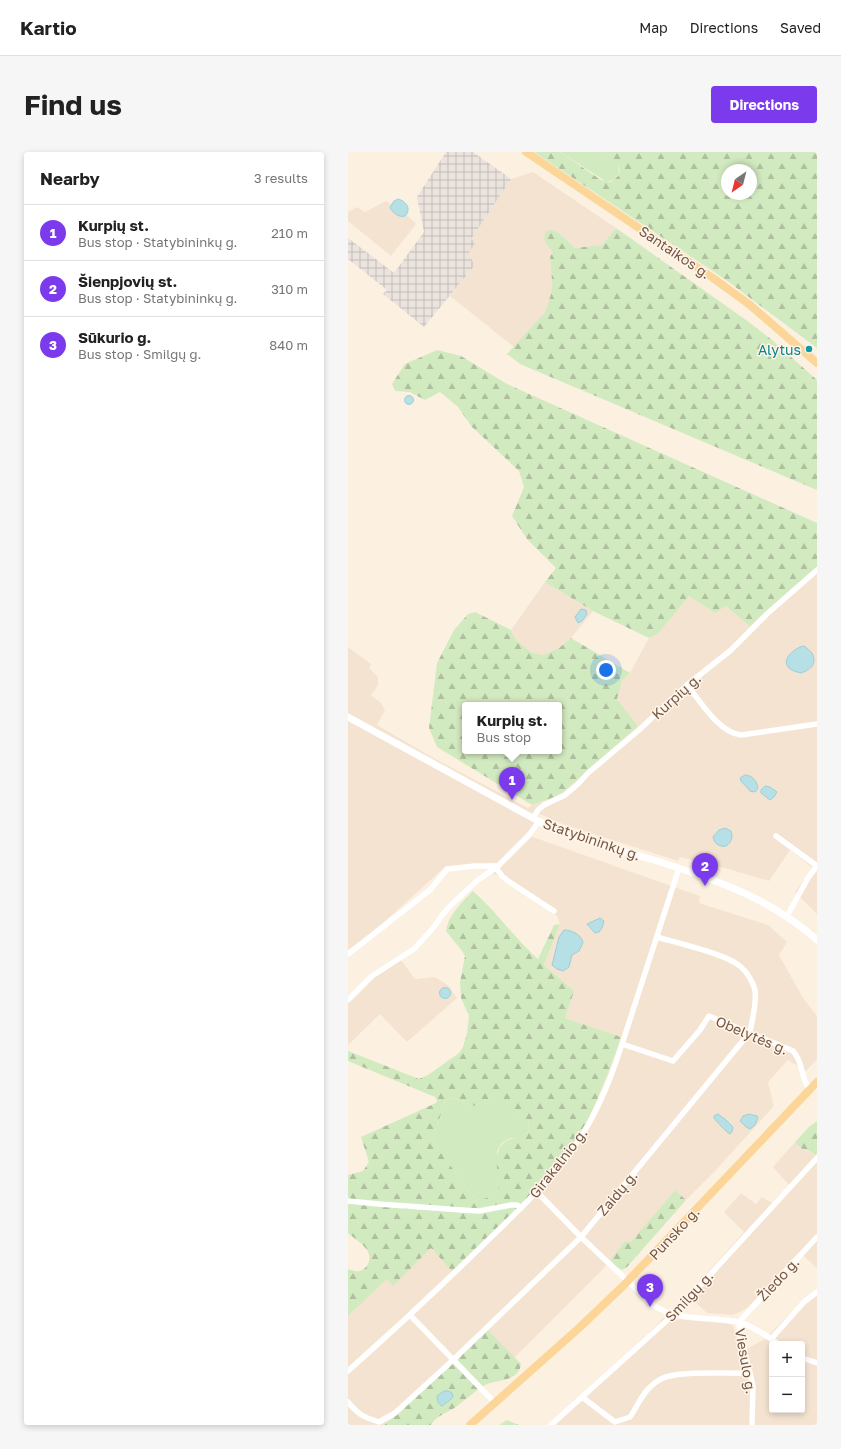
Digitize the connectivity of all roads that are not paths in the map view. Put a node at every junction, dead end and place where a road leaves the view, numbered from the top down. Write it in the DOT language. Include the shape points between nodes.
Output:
graph roads {
  1 [pos="526,152"];
  2 [pos="817,362"];
  3 [pos="817,570"];
  4 [pos="687,684"];
  5 [pos="348,717"];
  6 [pos="817,724"];
  7 [pos="536,820"];
  8 [pos="776,836"];
  9 [pos="817,866"];
  10 [pos="497,867"];
  11 [pos="679,868"];
  12 [pos="554,911"];
  13 [pos="786,916"];
  14 [pos="657,937"];
  15 [pos="817,940"];
  16 [pos="348,954"];
  17 [pos="348,1000"];
  18 [pos="750,1032"];
  19 [pos="622,1044"];
  20 [pos="817,1082"];
  21 [pos="810,1089"];
  22 [pos="817,1158"];
  23 [pos="536,1192"];
  24 [pos="348,1200"];
  25 [pos="522,1208"];
  26 [pos="581,1237"];
  27 [pos="817,1237"];
  28 [pos="628,1281"];
  29 [pos="817,1292"];
  30 [pos="410,1315"];
  31 [pos="673,1315"];
  32 [pos="739,1322"];
  33 [pos="771,1339"];
  34 [pos="774,1341"];
  35 [pos="805,1359"];
  36 [pos="453,1360"];
  37 [pos="817,1363"];
  38 [pos="348,1371"];
  39 [pos="750,1373"];
  40 [pos="582,1397"];
  41 [pos="348,1402"];
  42 [pos="495,1403"];
  43 [pos="470,1425"];
  44 [pos="551,1425"];
  45 [pos="752,1425"];
  1 -- 2 [label="main road, Santaikos g." via="713,278 756,310"];
  3 -- 4 [label="street, Kurpių g." via="731,650"];
  4 -- 6 [label="street" via="720,725 733,735"];
  4 -- 7 [label="street, Kurpių g." via="565,795 538,810"];
  5 -- 7 [label="street, Statybininkų g."];
  7 -- 10 [label="street, Kurpių g." via="529,834"];
  7 -- 11 [label="street, Statybininkų g." via="561,832"];
  8 -- 9 [label="street"];
  9 -- 13 [label="street"];
  10 -- 12 [label="street" via="508,881"];
  10 -- 16 [label="street" via="475,866 447,870 430,890"];
  10 -- 17 [label="street, Kurpių g." via="478,880 452,904 414,949 372,976"];
  11 -- 13 [label="street, Statybininkų g." via="735,888"];
  11 -- 14 [label="street, Girakalnio g."];
  13 -- 15 [label="street, Statybininkų g."];
  14 -- 18 [label="street, Zaidų g." via="727,958 740,966 755,988 756,1001"];
  14 -- 19 [label="street, Girakalnio g."];
  18 -- 19 [label="street, Obelytės g." via="709,1016 673,1061"];
  18 -- 21 [label="street, Obelytės g." via="793,1051 798,1057 805,1083"];
  18 -- 26 [label="street, Zaidų g."];
  19 -- 23 [label="street, Girakalnio g." via="603,1095 588,1125"];
  20 -- 21 [label="main road, Punsko g."];
  21 -- 28 [label="main road, Punsko g."];
  22 -- 31 [label="street, Smilgų g."];
  23 -- 25 [label="street, Girakalnio g."];
  23 -- 26 [label="street"];
  24 -- 25 [label="street" via="479,1211 511,1205"];
  25 -- 30 [label="street, Girakalnio g."];
  26 -- 28 [label="street"];
  26 -- 36 [label="street, Zaidų g."];
  27 -- 32 [label="street, Žiedo g."];
  28 -- 31 [label="street" via="653,1305"];
  28 -- 42 [label="main road, Punsko g."];
  29 -- 33 [label="street" via="804,1302"];
  30 -- 36 [label="street"];
  30 -- 38 [label="street, Girakalnio g."];
  31 -- 32 [label="street"];
  31 -- 40 [label="street, Smilgų g."];
  32 -- 33 [label="street"];
  32 -- 39 [label="street, Viesulo g."];
  33 -- 34 [label="street"];
  35 -- 37 [label="street"];
  36 -- 41 [label="street, Zaidų g." via="395,1413 379,1422 363,1417"];
  36 -- 42 [label="street"];
  39 -- 40 [label="street" via="672,1375 649,1388 630,1417 615,1422"];
  39 -- 45 [label="street, Viesulo g." via="753,1386"];
  40 -- 44 [label="street, Smilgų g."];
  42 -- 43 [label="main road, Punsko g."];
}
